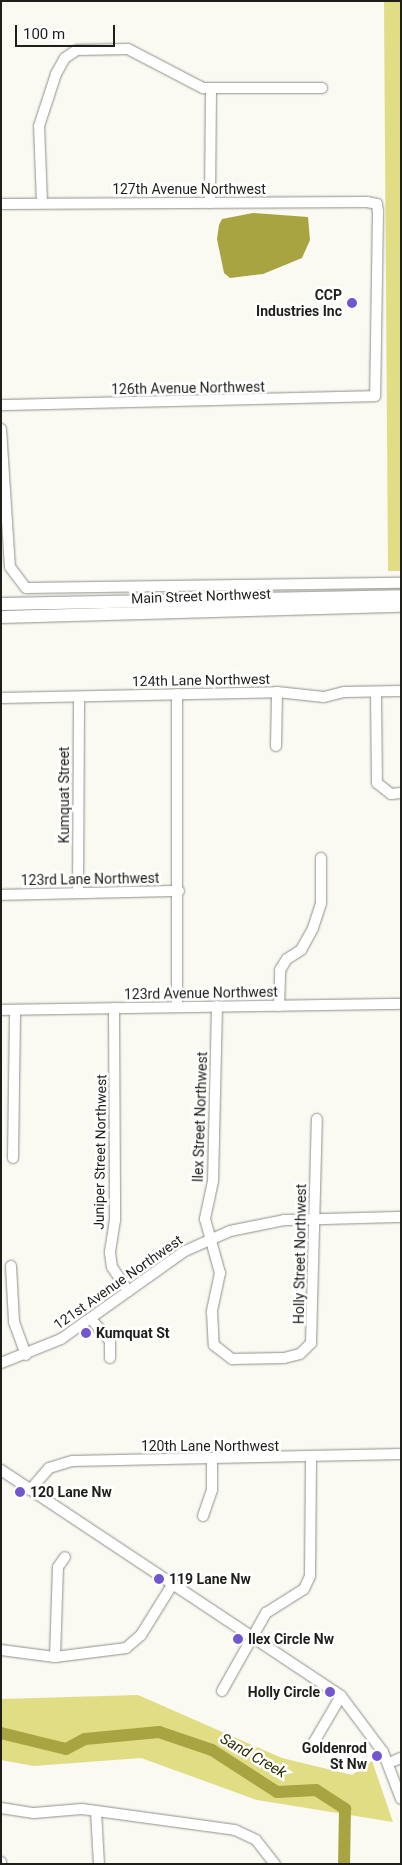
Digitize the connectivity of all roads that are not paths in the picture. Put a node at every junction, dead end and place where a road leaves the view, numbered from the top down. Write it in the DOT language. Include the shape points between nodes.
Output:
graph roads {
  1 [pos="322,88"];
  2 [pos="210,89"];
  3 [pos="42,203"];
  4 [pos="210,203"];
  5 [pos="1,204"];
  6 [pos="374,396"];
  7 [pos="1,405"];
  8 [pos="1,429"];
  9 [pos="401,583"];
  10 [pos="401,596"];
  11 [pos="1,604"];
  12 [pos="401,606"];
  13 [pos="1,617"];
  14 [pos="401,691"];
  15 [pos="277,692"];
  16 [pos="376,692"];
  17 [pos="177,694"];
  18 [pos="79,697"];
  19 [pos="1,698"];
  20 [pos="276,746"];
  21 [pos="401,793"];
  22 [pos="321,858"];
  23 [pos="179,891"];
  24 [pos="78,893"];
  25 [pos="1,895"];
  26 [pos="401,1004"];
  27 [pos="217,1006"];
  28 [pos="279,1006"];
  29 [pos="177,1007"];
  30 [pos="114,1008"];
  31 [pos="1,1010"];
  32 [pos="15,1010"];
  33 [pos="317,1119"];
  34 [pos="13,1158"];
  35 [pos="401,1217"];
  36 [pos="314,1219"];
  37 [pos="210,1238"];
  38 [pos="11,1266"];
  39 [pos="128,1291"];
  40 [pos="92,1318"];
  41 [pos="214,1345"];
  42 [pos="26,1355"];
  43 [pos="110,1358"];
  44 [pos="1,1363"];
  45 [pos="401,1454"];
  46 [pos="212,1460"];
  47 [pos="311,1460"];
  48 [pos="1,1470"];
  49 [pos="30,1490"];
  50 [pos="203,1516"];
  51 [pos="65,1557"];
  52 [pos="172,1585"];
  53 [pos="251,1634"];
  54 [pos="1,1650"];
  55 [pos="55,1657"];
  56 [pos="222,1691"];
  57 [pos="341,1696"];
  58 [pos="314,1742"];
  59 [pos="401,1758"];
  60 [pos="389,1763"];
  61 [pos="401,1799"];
  62 [pos="1,1808"];
  63 [pos="96,1811"];
  64 [pos="99,1864"];
  65 [pos="276,1864"];
  1 -- 2 [label="street"];
  2 -- 3 [label="street" via="188,83 128,49 93,48 68,54 56,74 40,126"];
  2 -- 4 [label="street"];
  3 -- 4 [label="street, 127th Avenue Northwest"];
  3 -- 5 [label="street, 127th Avenue Northwest"];
  4 -- 6 [label="street, 127th Avenue Northwest" via="377,204"];
  6 -- 7 [label="street, 126th Avenue Northwest"];
  8 -- 9 [label="street" via="10,567 17,580 37,589"];
  10 -- 11 [label="main road, Main Street Northwest"];
  12 -- 13 [label="main road, Main Street Northwest"];
  14 -- 16 [label="street, 124th Lane Northwest"];
  15 -- 16 [label="street, 124th Lane Northwest" via="324,697"];
  15 -- 17 [label="street, 124th Lane Northwest"];
  15 -- 20 [label="street"];
  16 -- 21 [label="street" via="377,783 381,789"];
  17 -- 18 [label="street, 124th Lane Northwest"];
  17 -- 23 [label="street"];
  18 -- 19 [label="street, 124th Lane Northwest"];
  18 -- 24 [label="street, Kumquat Street"];
  22 -- 28 [label="street" via="320,903 314,928 301,950 286,959 280,970"];
  23 -- 24 [label="street, 123rd Lane Northwest"];
  23 -- 29 [label="street"];
  24 -- 25 [label="street, 123rd Lane Northwest"];
  26 -- 28 [label="street, 123rd Avenue Northwest"];
  27 -- 28 [label="street, 123rd Avenue Northwest"];
  27 -- 29 [label="street, 123rd Avenue Northwest"];
  27 -- 37 [label="street, Ilex Street Northwest" via="213,1181 205,1219"];
  29 -- 30 [label="street, 123rd Avenue Northwest"];
  30 -- 32 [label="street, 123rd Avenue Northwest"];
  30 -- 39 [label="street, Juniper Street Northwest" via="116,1220 110,1253 112,1267"];
  31 -- 32 [label="street, 123rd Avenue Northwest"];
  32 -- 34 [label="street"];
  33 -- 36 [label="street, Holly Street Northwest"];
  35 -- 36 [label="street, 121st Avenue Northwest"];
  36 -- 37 [label="street, 121st Avenue Northwest" via="259,1222"];
  36 -- 41 [label="street, Holly Street Northwest" via="313,1324 306,1349 284,1358 232,1359"];
  37 -- 39 [label="street, 121st Avenue Northwest"];
  37 -- 41 [label="street, Ilex Street Northwest" via="220,1273 212,1312"];
  38 -- 42 [label="street" via="14,1322"];
  39 -- 40 [label="street, 121st Avenue Northwest"];
  40 -- 42 [label="street, 121st Avenue Northwest"];
  40 -- 43 [label="street" via="110,1340"];
  42 -- 44 [label="street, 121st Avenue Northwest"];
  45 -- 47 [label="street, 120th Lane Northwest"];
  46 -- 47 [label="street, 120th Lane Northwest"];
  46 -- 49 [label="street, 120th Lane Northwest" via="64,1462 49,1468"];
  46 -- 50 [label="street" via="212,1490"];
  47 -- 53 [label="street" via="310,1576 304,1589 266,1614"];
  48 -- 49 [label="street"];
  49 -- 52 [label="street"];
  51 -- 55 [label="street" via="58,1567"];
  52 -- 53 [label="street"];
  52 -- 55 [label="street" via="141,1635 126,1648"];
  53 -- 56 [label="street"];
  53 -- 57 [label="street"];
  54 -- 55 [label="street"];
  57 -- 58 [label="street"];
  57 -- 60 [label="street"];
  59 -- 60 [label="street"];
  60 -- 61 [label="street"];
  62 -- 63 [label="street" via="34,1813 66,1808"];
  63 -- 64 [label="street"];
  63 -- 65 [label="street" via="235,1830 256,1840"];
}
